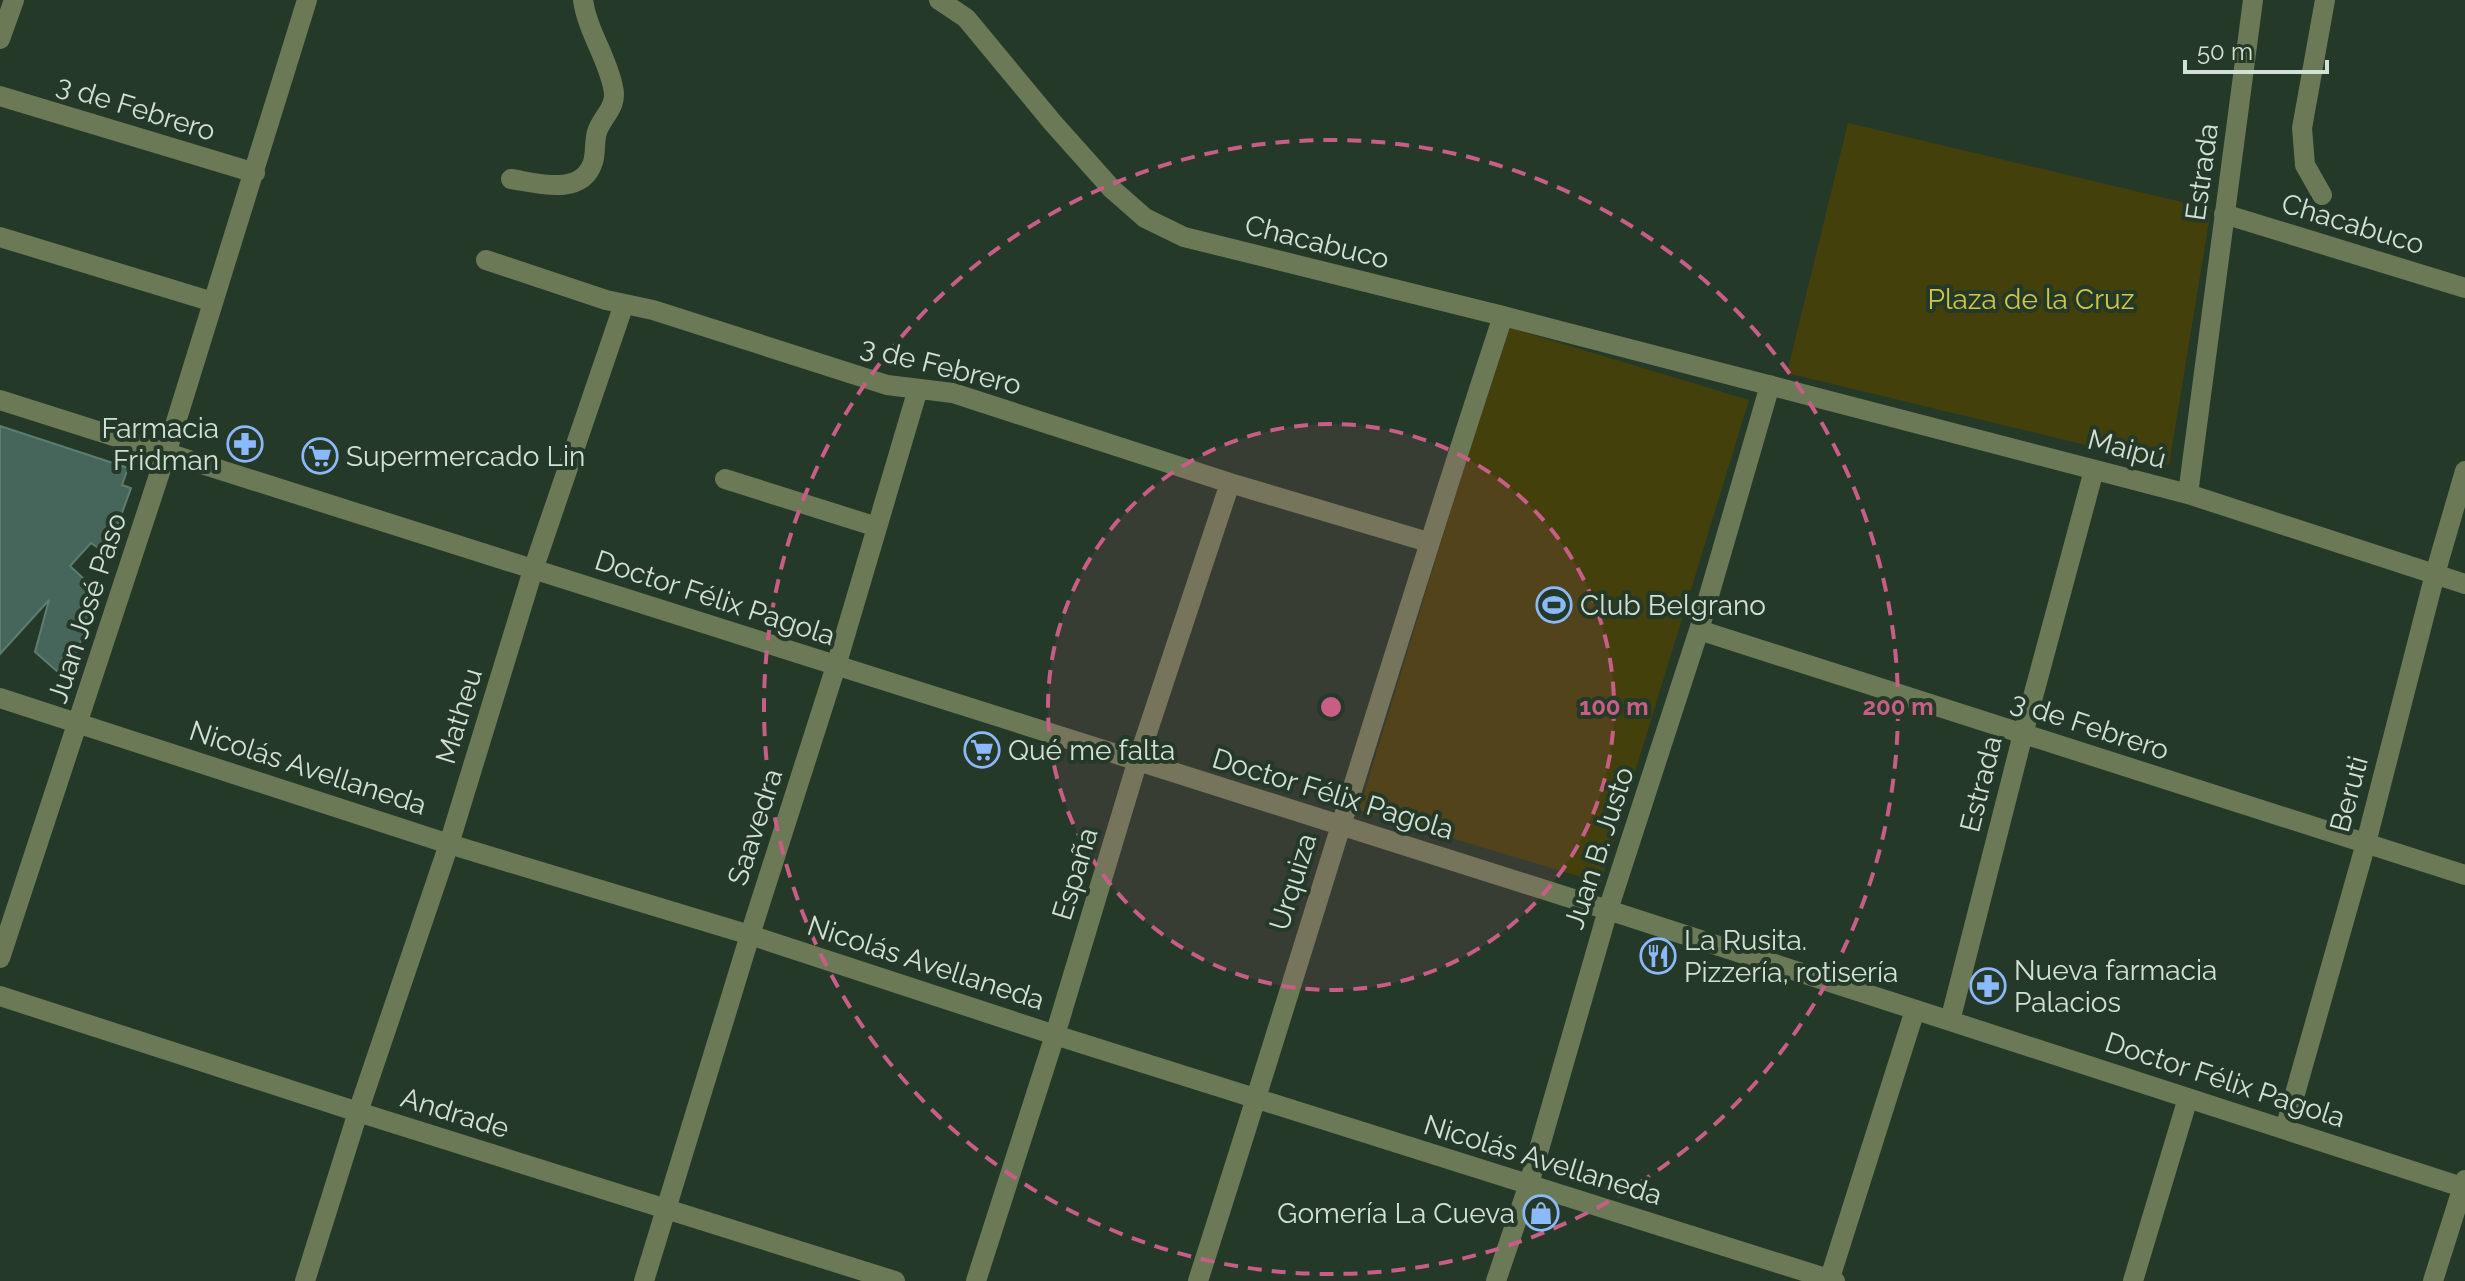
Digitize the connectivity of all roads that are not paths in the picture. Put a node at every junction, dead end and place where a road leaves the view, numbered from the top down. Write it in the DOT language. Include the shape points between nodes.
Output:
graph roads {
  1 [pos="14,0"];
  2 [pos="583,0"];
  3 [pos="939,0"];
  4 [pos="2253,0"];
  5 [pos="2325,0"];
  6 [pos="299,2"];
  7 [pos="0,39"];
  8 [pos="0,96"];
  9 [pos="255,173"];
  10 [pos="511,179"];
  11 [pos="2322,195"];
  12 [pos="2224,214"];
  13 [pos="0,237"];
  14 [pos="486,260"];
  15 [pos="2465,288"];
  16 [pos="213,302"];
  17 [pos="624,304"];
  18 [pos="1503,316"];
  19 [pos="1770,385"];
  20 [pos="918,389"];
  21 [pos="0,400"];
  22 [pos="166,454"];
  23 [pos="2094,470"];
  24 [pos="2465,471"];
  25 [pos="725,479"];
  26 [pos="1230,483"];
  27 [pos="2188,494"];
  28 [pos="877,527"];
  29 [pos="1428,542"];
  30 [pos="533,570"];
  31 [pos="2435,574"];
  32 [pos="2465,584"];
  33 [pos="1699,630"];
  34 [pos="836,666"];
  35 [pos="0,698"];
  36 [pos="79,723"];
  37 [pos="2023,734"];
  38 [pos="1137,763"];
  39 [pos="1340,826"];
  40 [pos="2366,843"];
  41 [pos="449,844"];
  42 [pos="2465,875"];
  43 [pos="1608,910"];
  44 [pos="750,935"];
  45 [pos="0,958"];
  46 [pos="0,996"];
  47 [pos="1915,1010"];
  48 [pos="1950,1021"];
  49 [pos="1055,1035"];
  50 [pos="2188,1098"];
  51 [pos="1257,1099"];
  52 [pos="358,1112"];
  53 [pos="2285,1129"];
  54 [pos="1529,1184"];
  55 [pos="2464,1185"];
  56 [pos="668,1208"];
  57 [pos="1831,1280"];
  58 [pos="305,1281"];
  59 [pos="644,1281"];
  60 [pos="895,1281"];
  61 [pos="976,1281"];
  62 [pos="1198,1281"];
  63 [pos="1496,1281"];
  64 [pos="2133,1281"];
  65 [pos="2433,1281"];
  1 -- 7 [label="street"];
  2 -- 10 [label="street" via="615,101 598,129 589,173 566,185"];
  3 -- 18 [label="street, Chacabuco" via="966,18 1112,189 1145,218 1184,237"];
  4 -- 12 [label="street, Estrada"];
  5 -- 11 [label="street" via="2302,128 2305,165"];
  6 -- 9 [label="street, Juan José Paso"];
  8 -- 9 [label="street, 3 de Febrero"];
  9 -- 16 [label="street, Juan José Paso"];
  12 -- 15 [label="street, Chacabuco"];
  12 -- 27 [label="street, Estrada"];
  13 -- 16 [label="street"];
  14 -- 17 [label="street, 3 de Febrero"];
  16 -- 22 [label="street, Juan José Paso"];
  17 -- 20 [label="street, 3 de Febrero" via="887,385"];
  17 -- 30 [label="street, Matheu"];
  18 -- 19 [label="street, Chacabuco"];
  18 -- 29 [label="street, Urquiza"];
  19 -- 23 [label="street, Maipú"];
  19 -- 33 [label="street, Juan B. Justo"];
  20 -- 26 [label="street, 3 de Febrero" via="953,393"];
  20 -- 28 [label="street, Saavedra"];
  21 -- 22 [label="street, Doctor Félix Pagola"];
  22 -- 30 [label="street, Doctor Félix Pagola"];
  22 -- 36 [label="street, Juan José Paso"];
  23 -- 27 [label="street, Maipú"];
  23 -- 37 [label="street, Estrada"];
  24 -- 31 [label="street, Beruti"];
  25 -- 28 [label="street"];
  26 -- 29 [label="street, 3 de Febrero"];
  26 -- 38 [label="street, España"];
  27 -- 31 [label="street, Maipú"];
  28 -- 34 [label="street, Saavedra"];
  29 -- 39 [label="street, Urquiza"];
  30 -- 34 [label="street, Doctor Félix Pagola"];
  30 -- 41 [label="street, Matheu"];
  31 -- 32 [label="street, Maipú"];
  31 -- 40 [label="street, Beruti"];
  33 -- 37 [label="street, 3 de Febrero"];
  33 -- 43 [label="street, Juan B. Justo"];
  34 -- 38 [label="street, Doctor Félix Pagola"];
  34 -- 44 [label="street, Saavedra"];
  35 -- 36 [label="street, Nicolás Avellaneda"];
  36 -- 41 [label="street, Nicolás Avellaneda"];
  36 -- 45 [label="street, Juan José Paso"];
  37 -- 40 [label="street, 3 de Febrero"];
  37 -- 48 [label="street, Estrada"];
  38 -- 39 [label="street, Doctor Félix Pagola"];
  38 -- 49 [label="street, España"];
  39 -- 43 [label="street, Doctor Félix Pagola"];
  39 -- 51 [label="street, Urquiza"];
  40 -- 42 [label="street, 3 de Febrero"];
  40 -- 53 [label="street, Beruti"];
  41 -- 44 [label="street, Nicolás Avellaneda"];
  41 -- 52 [label="street, Matheu"];
  43 -- 47 [label="street, Doctor Félix Pagola"];
  43 -- 54 [label="street, Juan B. Justo"];
  44 -- 49 [label="street, Nicolás Avellaneda"];
  44 -- 56 [label="street, Saavedra"];
  46 -- 52 [label="street, Andrade"];
  47 -- 48 [label="street, Doctor Félix Pagola"];
  47 -- 57 [label="street"];
  48 -- 50 [label="street, Doctor Félix Pagola"];
  49 -- 51 [label="street, Nicolás Avellaneda"];
  49 -- 61 [label="street, España"];
  50 -- 53 [label="street, Doctor Félix Pagola"];
  50 -- 64 [label="street"];
  51 -- 54 [label="street, Nicolás Avellaneda"];
  51 -- 62 [label="street, Urquiza"];
  52 -- 56 [label="street, Andrade"];
  52 -- 58 [label="street, Matheu"];
  53 -- 55 [label="street, Doctor Félix Pagola"];
  54 -- 57 [label="street, Nicolás Avellaneda"];
  54 -- 63 [label="street, Juan B. Justo"];
  55 -- 65 [label="street"];
  56 -- 59 [label="street, Saavedra"];
  56 -- 60 [label="street, Andrade"];
}
